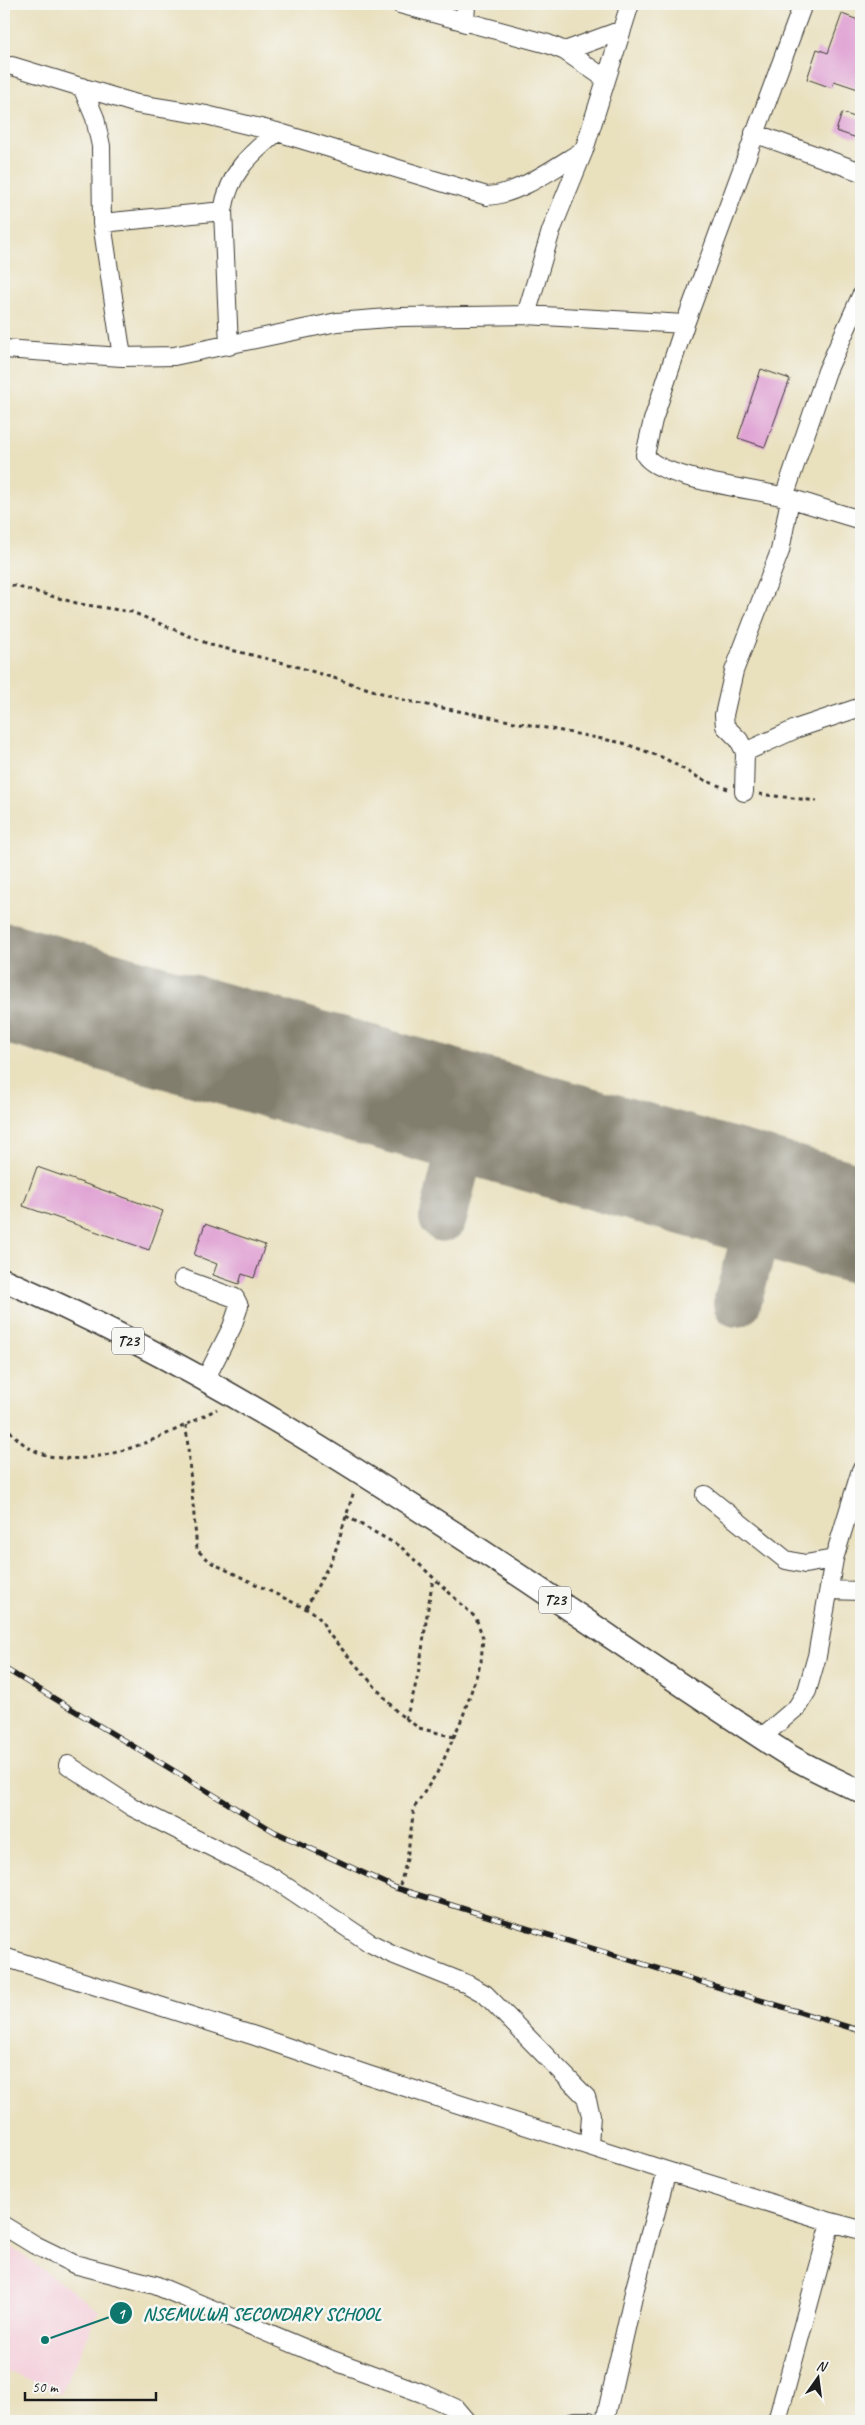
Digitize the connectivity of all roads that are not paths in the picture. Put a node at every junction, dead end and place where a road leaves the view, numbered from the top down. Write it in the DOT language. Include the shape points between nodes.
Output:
graph roads {
  1 [pos="400,4"];
  2 [pos="466,4"];
  3 [pos="630,4"];
  4 [pos="803,4"];
  5 [pos="465,22"];
  6 [pos="622,30"];
  7 [pos="566,51"];
  8 [pos="12,66"];
  9 [pos="606,80"];
  10 [pos="82,87"];
  11 [pos="278,132"];
  12 [pos="754,134"];
  13 [pos="584,150"];
  14 [pos="861,172"];
  15 [pos="223,211"];
  16 [pos="102,223"];
  17 [pos="860,306"];
  18 [pos="526,315"];
  19 [pos="685,324"];
  20 [pos="229,346"];
  21 [pos="4,349"];
  22 [pos="122,357"];
  23 [pos="787,498"];
  24 [pos="861,520"];
  25 [pos="861,706"];
  26 [pos="745,752"];
  27 [pos="744,792"];
  28 [pos="183,1279"];
  29 [pos="4,1280"];
  30 [pos="205,1380"];
  31 [pos="861,1470"];
  32 [pos="705,1495"];
  33 [pos="834,1560"];
  34 [pos="829,1590"];
  35 [pos="861,1591"];
  36 [pos="762,1737"];
  37 [pos="68,1765"];
  38 [pos="861,1792"];
  39 [pos="4,1956"];
  40 [pos="589,2146"];
  41 [pos="667,2171"];
  42 [pos="831,2222"];
  43 [pos="4,2226"];
  44 [pos="861,2230"];
  45 [pos="466,2421"];
  46 [pos="574,2421"];
  47 [pos="589,2421"];
  48 [pos="605,2421"];
  49 [pos="778,2421"];
  1 -- 5 [label="street"];
  2 -- 5 [label="street"];
  3 -- 6 [label="street"];
  4 -- 12 [label="street"];
  5 -- 7 [label="street" via="524,36"];
  6 -- 7 [label="street"];
  6 -- 9 [label="street"];
  7 -- 9 [label="street"];
  8 -- 10 [label="street"];
  9 -- 13 [label="street"];
  10 -- 11 [label="street" via="137,104 206,115"];
  10 -- 16 [label="street" via="95,118 101,146"];
  11 -- 13 [label="street" via="487,196 513,190"];
  11 -- 15 [label="street" via="253,152 239,169 228,188"];
  12 -- 14 [label="street"];
  12 -- 19 [label="street"];
  13 -- 18 [label="street" via="551,231"];
  15 -- 16 [label="street"];
  15 -- 20 [label="street"];
  16 -- 22 [label="street"];
  17 -- 23 [label="street" via="827,371"];
  18 -- 19 [label="street"];
  18 -- 20 [label="street" via="401,317 337,322"];
  19 -- 23 [label="street" via="652,420 645,455 648,461 657,467 694,478"];
  20 -- 22 [label="street" via="174,356"];
  21 -- 22 [label="street"];
  23 -- 24 [label="street"];
  23 -- 26 [label="street" via="780,551 734,671 724,715 725,726 739,740"];
  25 -- 26 [label="street" via="798,728"];
  26 -- 27 [label="street"];
  28 -- 30 [label="street" via="235,1298 239,1306"];
  29 -- 30 [label="main road, T23"];
  30 -- 36 [label="main road, T23" via="357,1470"];
  31 -- 33 [label="street"];
  32 -- 33 [label="street" via="786,1560 805,1564"];
  33 -- 34 [label="street"];
  34 -- 35 [label="street"];
  34 -- 36 [label="street" via="817,1656 806,1691 797,1707"];
  36 -- 38 [label="main road, T23" via="787,1754"];
  37 -- 40 [label="street" via="132,1807 273,1878 370,1943 485,1994 586,2097 591,2115"];
  39 -- 40 [label="street"];
  40 -- 41 [label="street"];
  41 -- 42 [label="street"];
  41 -- 48 [label="street" via="634,2288"];
  42 -- 44 [label="street"];
  42 -- 49 [label="street"];
  43 -- 45 [label="street" via="74,2264 155,2285 316,2353 430,2396 455,2408"];
  46 -- 47 [label="street"];
}
